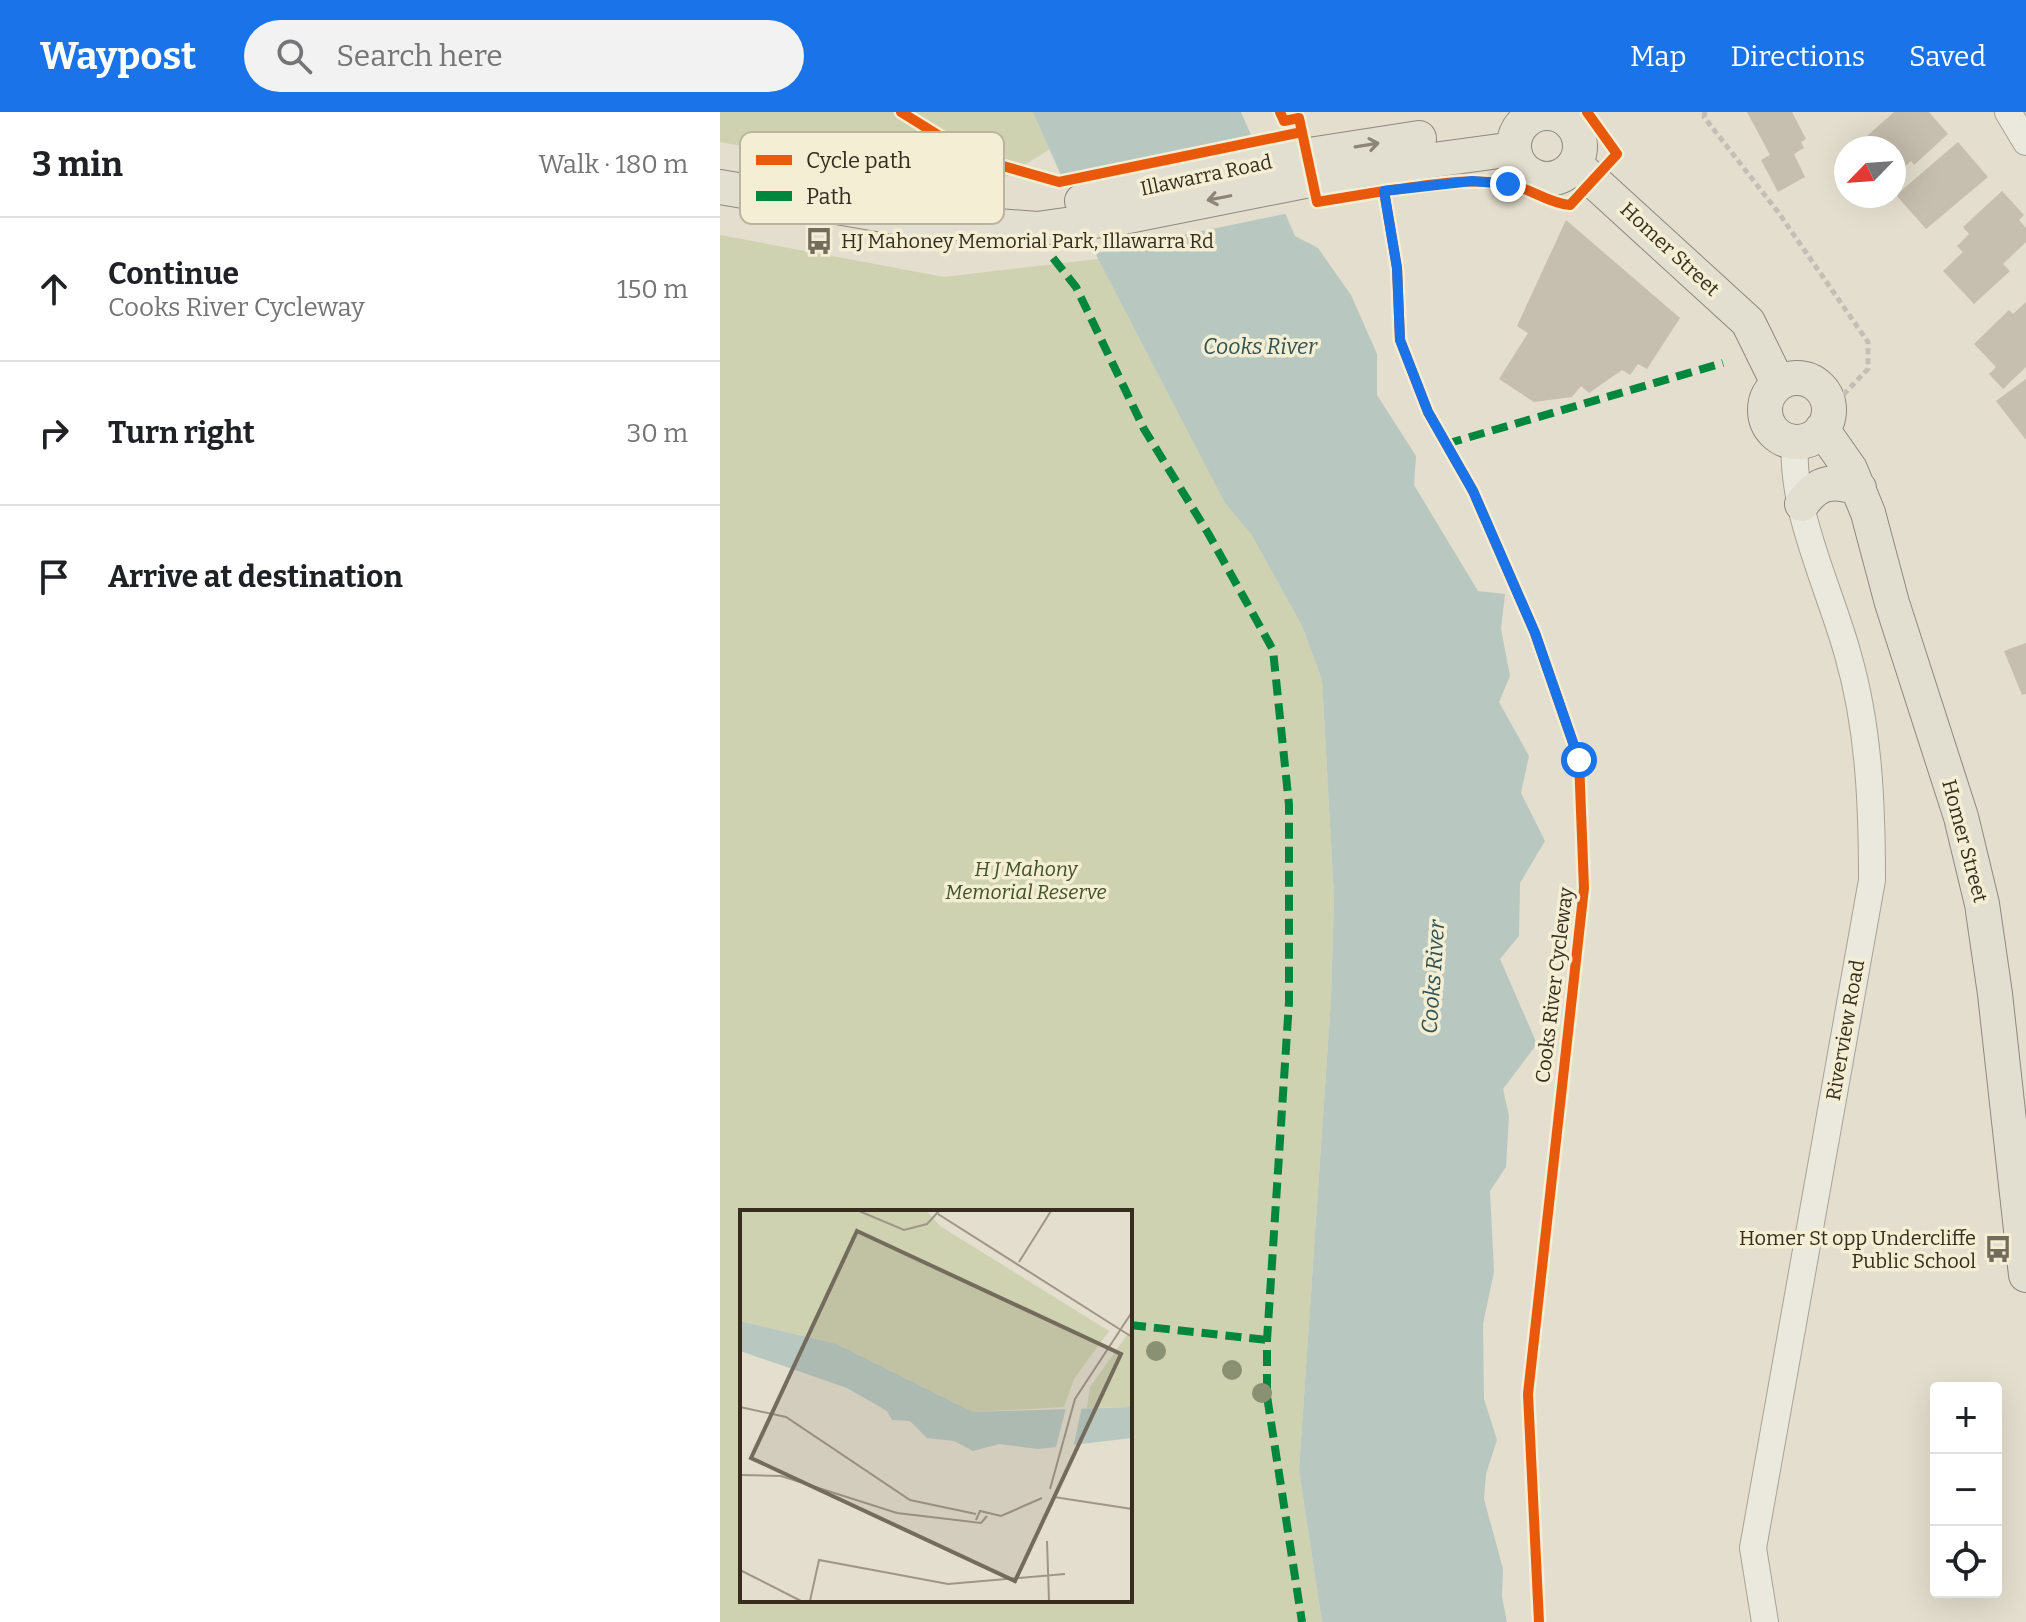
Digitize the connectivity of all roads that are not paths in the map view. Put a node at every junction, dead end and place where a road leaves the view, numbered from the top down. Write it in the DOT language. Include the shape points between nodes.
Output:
graph roads {
  1 [pos="2008,112"];
  2 [pos="1532,124"];
  3 [pos="2026,142"];
  4 [pos="1575,164"];
  5 [pos="720,187"];
  6 [pos="740,190"];
  7 [pos="975,224"];
  8 [pos="1778,383"];
  9 [pos="1809,436"];
  10 [pos="1859,488"];
  11 [pos="1802,504"];
  12 [pos="2026,1275"];
  13 [pos="1765,1622"];
  1 -- 3 [label="street"];
  2 -- 4 [label="main road" via="1556,114 1573,125 1581,144"];
  2 -- 4 [label="main road" via="1521,168 1539,179 1560,177"];
  2 -- 7 [label="main road, Illawarra Road" via="1066,215 1037,229"];
  4 -- 8 [label="main road, Homer Street" via="1748,322"];
  5 -- 6 [label="main road, Illawarra Road"];
  8 -- 9 [label="main road" via="1767,398 1766,418 1777,435"];
  8 -- 9 [label="main road" via="1797,377 1821,389 1828,406"];
  9 -- 10 [label="main road, Homer Street" via="1832,439"];
  9 -- 11 [label="street, Riverview Road" via="1794,479"];
  10 -- 11 [label="main road" via="1820,485"];
  10 -- 12 [label="main road, Homer Street" via="1961,817 1982,904"];
  11 -- 13 [label="street, Riverview Road" via="1849,658 1872,784 1872,880 1753,1548"];
}
